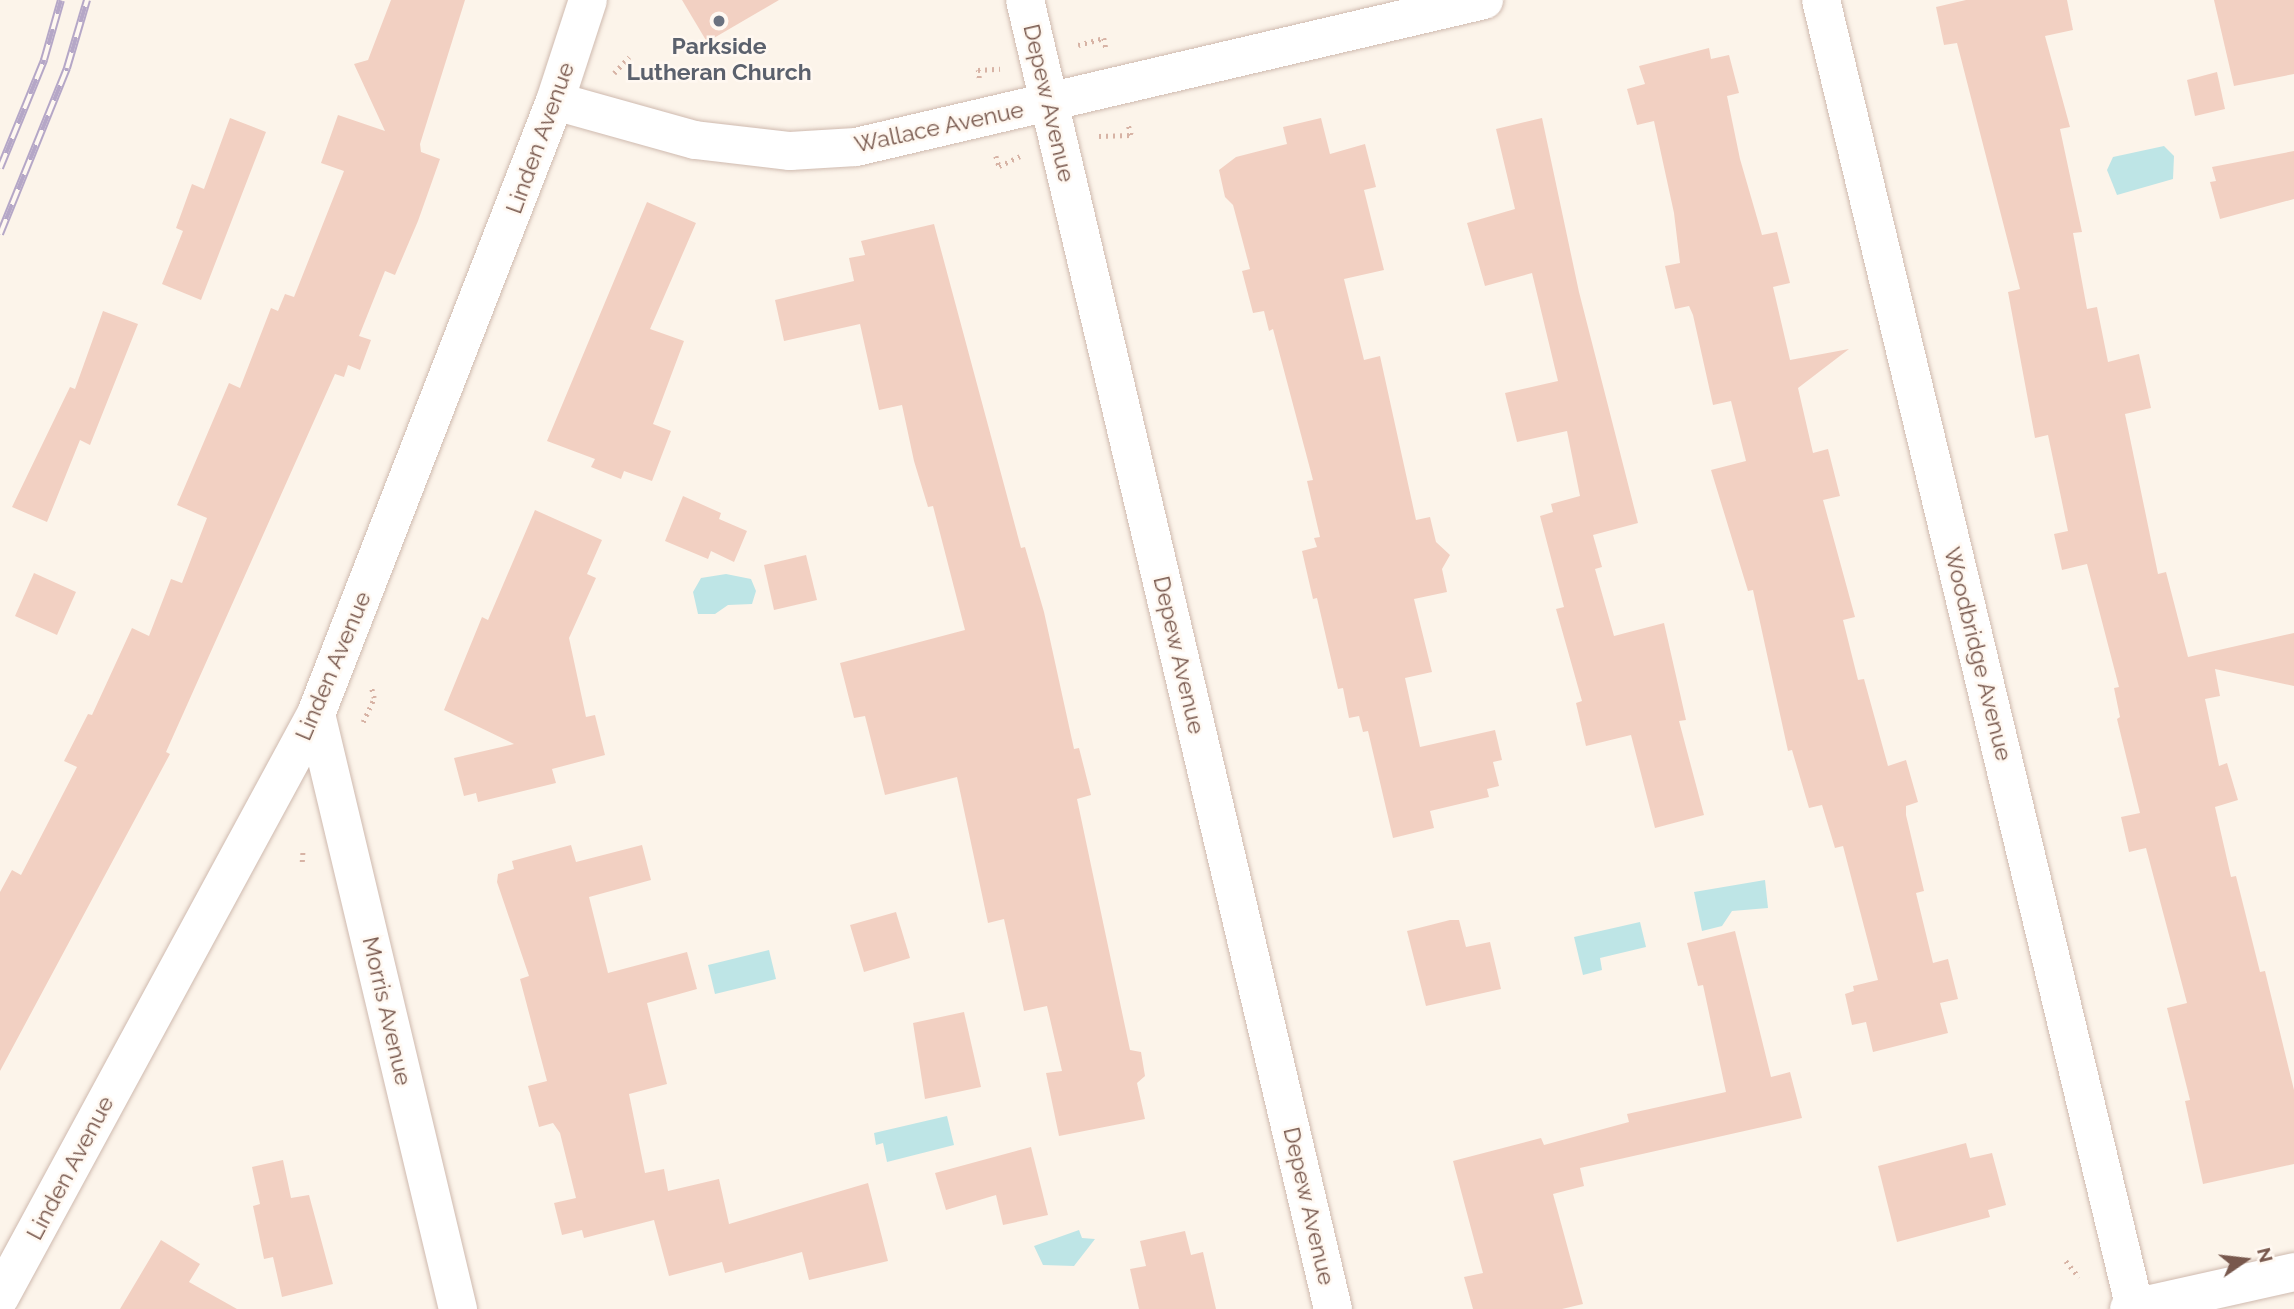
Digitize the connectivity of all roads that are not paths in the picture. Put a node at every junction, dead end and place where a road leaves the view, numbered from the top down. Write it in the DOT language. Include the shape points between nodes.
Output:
graph roads {
  1 [pos="588,0"];
  2 [pos="1025,0"];
  3 [pos="1484,0"];
  4 [pos="1821,0"];
  5 [pos="555,101"];
  6 [pos="1049,102"];
  7 [pos="316,714"];
  8 [pos="2294,1272"];
  9 [pos="0,1297"];
  10 [pos="458,1309"];
  11 [pos="1333,1309"];
  12 [pos="2133,1309"];
  1 -- 5 [label="street, Linden Avenue"];
  2 -- 6 [label="street, Depew Avenue"];
  3 -- 6 [label="street, Wallace Avenue"];
  4 -- 12 [label="street, Woodbridge Avenue"];
  5 -- 6 [label="street, Wallace Avenue" via="695,140 790,151 856,147"];
  5 -- 7 [label="street, Linden Avenue"];
  6 -- 11 [label="street, Depew Avenue"];
  7 -- 9 [label="street, Linden Avenue"];
  7 -- 10 [label="street, Morris Avenue"];
  8 -- 12 [label="street"];
}
